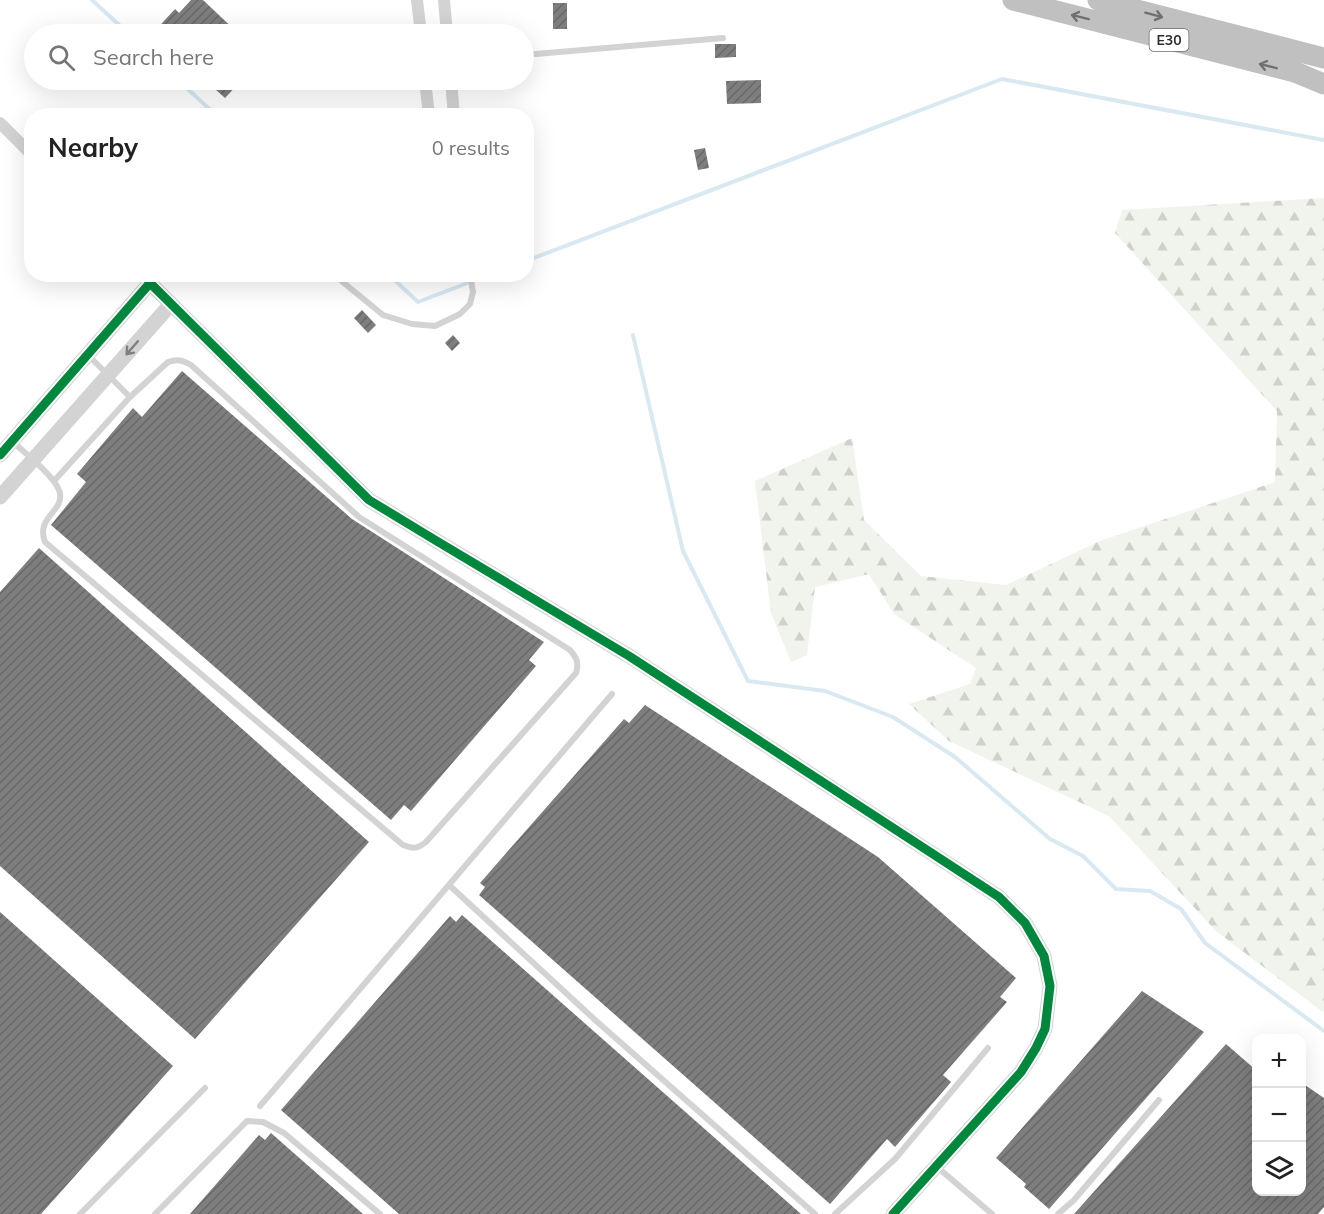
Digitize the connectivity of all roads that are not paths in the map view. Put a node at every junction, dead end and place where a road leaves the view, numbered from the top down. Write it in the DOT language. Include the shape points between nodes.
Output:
graph roads {
  1 [pos="417,0"];
  2 [pos="444,0"];
  3 [pos="1013,0"];
  4 [pos="1098,0"];
  5 [pos="420,24"];
  6 [pos="446,24"];
  7 [pos="723,38"];
  8 [pos="534,54"];
  9 [pos="1324,58"];
  10 [pos="1324,84"];
  11 [pos="426,90"];
  12 [pos="452,90"];
  13 [pos="428,108"];
  14 [pos="453,108"];
  15 [pos="0,123"];
  16 [pos="24,147"];
  17 [pos="343,282"];
  18 [pos="471,282"];
  19 [pos="171,304"];
  20 [pos="87,355"];
  21 [pos="108,375"];
  22 [pos="130,397"];
  23 [pos="12,441"];
  24 [pos="0,455"];
  25 [pos="33,459"];
  26 [pos="54,481"];
  27 [pos="0,497"];
  28 [pos="612,694"];
  29 [pos="449,885"];
  30 [pos="988,1048"];
  31 [pos="205,1088"];
  32 [pos="1159,1100"];
  33 [pos="260,1106"];
  34 [pos="936,1165"];
  35 [pos="80,1214"];
  36 [pos="155,1214"];
  37 [pos="380,1214"];
  38 [pos="815,1214"];
  39 [pos="835,1214"];
  40 [pos="893,1214"];
  41 [pos="992,1214"];
  42 [pos="1059,1214"];
  1 -- 5 [label="street"];
  2 -- 6 [label="street"];
  10 -- 3 [label="highway, E30, one-way" via="1295,72"];
  4 -- 9 [label="highway, E30, one-way"];
  7 -- 8 [label="lane"];
  11 -- 13 [label="street"];
  12 -- 14 [label="street"];
  15 -- 16 [label="street"];
  17 -- 18 [label="lane" via="383,315 435,326 460,314 470,304"];
  19 -- 20 [label="street" via="150,283"];
  19 -- 21 [label="street, one-way"];
  19 -- 34 [label="street" via="369,500 639,663 999,897 1025,924 1044,956 1050,986 1045,1029 1021,1072"];
  20 -- 21 [label="lane"];
  20 -- 23 [label="street"];
  21 -- 22 [label="lane"];
  21 -- 25 [label="street"];
  22 -- 26 [label="lane"];
  22 -- 26 [label="lane" via="168,362 183,360 359,517 570,650 578,664 576,673 426,842 411,848 45,542 43,526 61,498"];
  23 -- 24 [label="street"];
  23 -- 25 [label="lane"];
  25 -- 26 [label="lane"];
  25 -- 27 [label="street"];
  28 -- 29 [label="lane"];
  29 -- 33 [label="lane"];
  29 -- 38 [label="lane"];
  30 -- 39 [label="lane" via="895,1159"];
  31 -- 35 [label="lane"];
  32 -- 42 [label="lane"];
  34 -- 40 [label="street"];
  34 -- 41 [label="lane"];
  36 -- 37 [label="lane" via="247,1121 263,1122 284,1133"];
}
